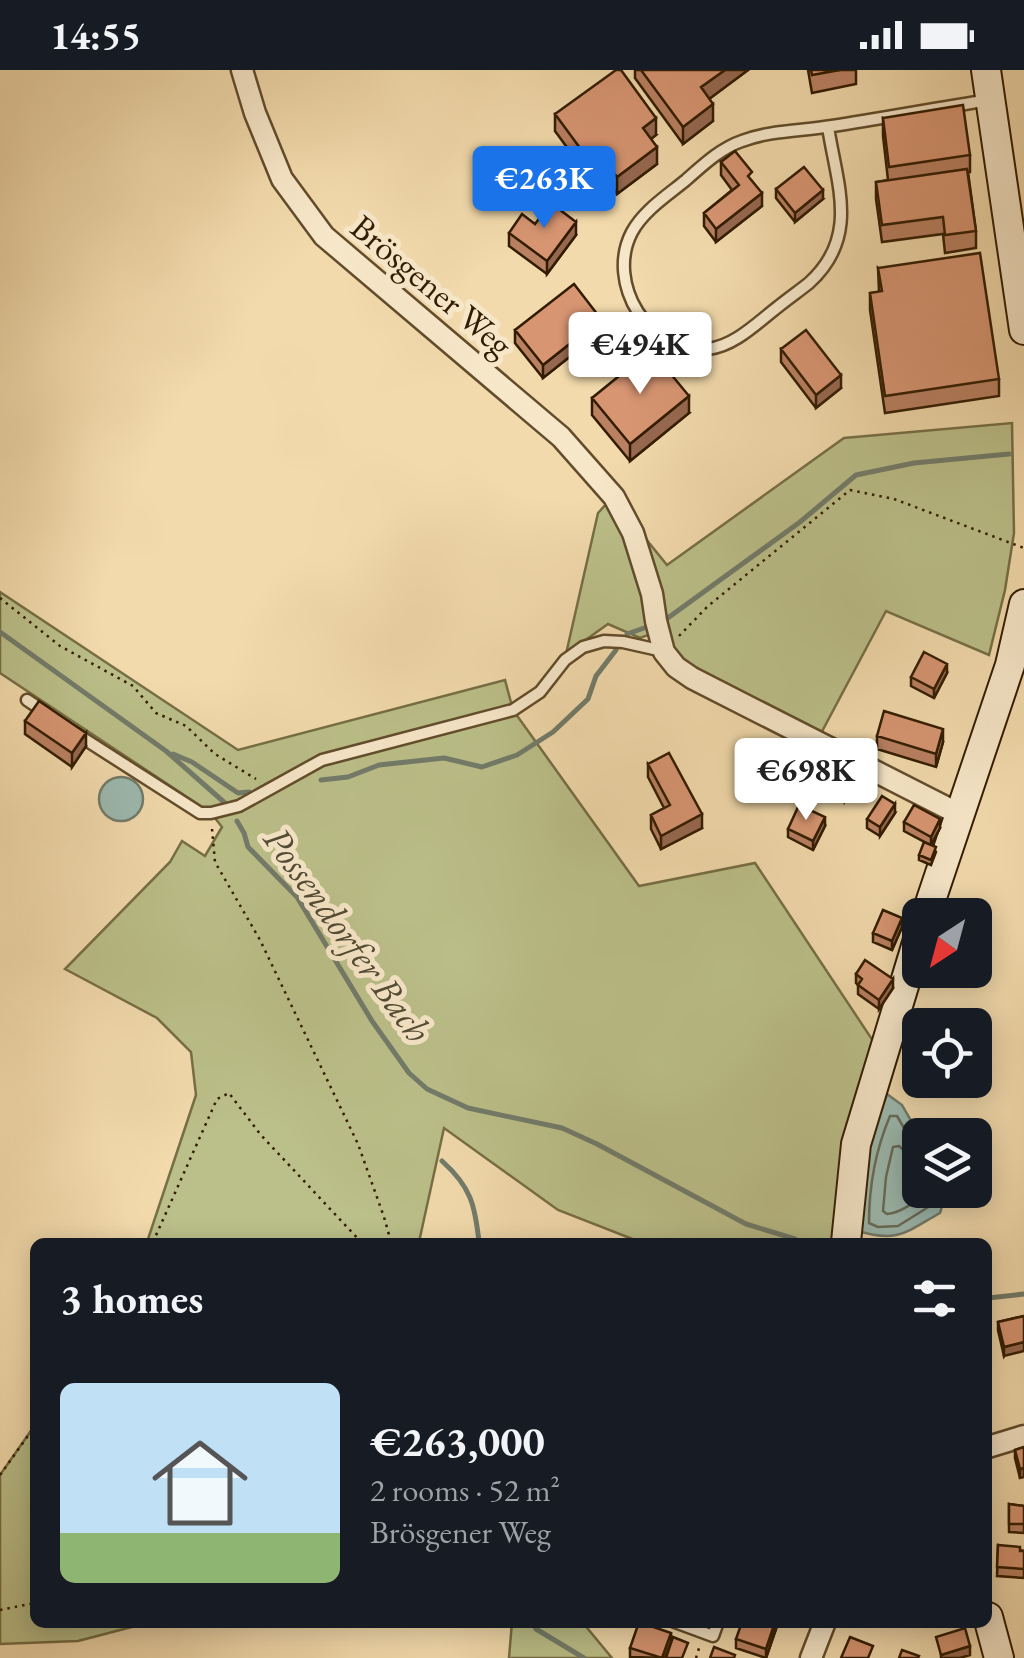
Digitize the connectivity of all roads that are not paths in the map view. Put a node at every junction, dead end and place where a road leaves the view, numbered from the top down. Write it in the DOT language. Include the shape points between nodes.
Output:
graph roads {
  1 [pos="242,70"];
  2 [pos="986,70"];
  3 [pos="991,100"];
  4 [pos="828,126"];
  5 [pos="1024,330"];
  6 [pos="1024,604"];
  7 [pos="664,652"];
  8 [pos="27,700"];
  9 [pos="961,816"];
  10 [pos="932,898"];
  11 [pos="903,988"];
  12 [pos="846,1238"];
  13 [pos="1024,1436"];
  14 [pos="992,1446"];
  15 [pos="691,1628"];
  16 [pos="716,1628"];
  17 [pos="823,1628"];
  18 [pos="991,1628"];
  19 [pos="811,1658"];
  20 [pos="999,1658"];
  1 -- 7 [label="street, Brösgener Weg" via="282,179 324,236 561,437 614,497 638,548"];
  2 -- 3 [label="main road"];
  3 -- 4 [label="lane"];
  3 -- 5 [label="main road"];
  4 -- 4 [label="lane" via="738,142 648,211 633,230 623,264 631,302 644,322 683,347 708,349 745,332 811,281 840,235"];
  6 -- 9 [label="main road"];
  7 -- 8 [label="lane" via="623,642 584,647 513,710 322,760 239,806 211,813"];
  7 -- 9 [label="street" via="692,678"];
  9 -- 10 [label="main road"];
  11 -- 12 [label="main road" via="856,1144"];
  13 -- 14 [label="street"];
  15 -- 16 [label="lane" via="714,1636"];
  17 -- 19 [label="street"];
  18 -- 20 [label="main road"];
}
